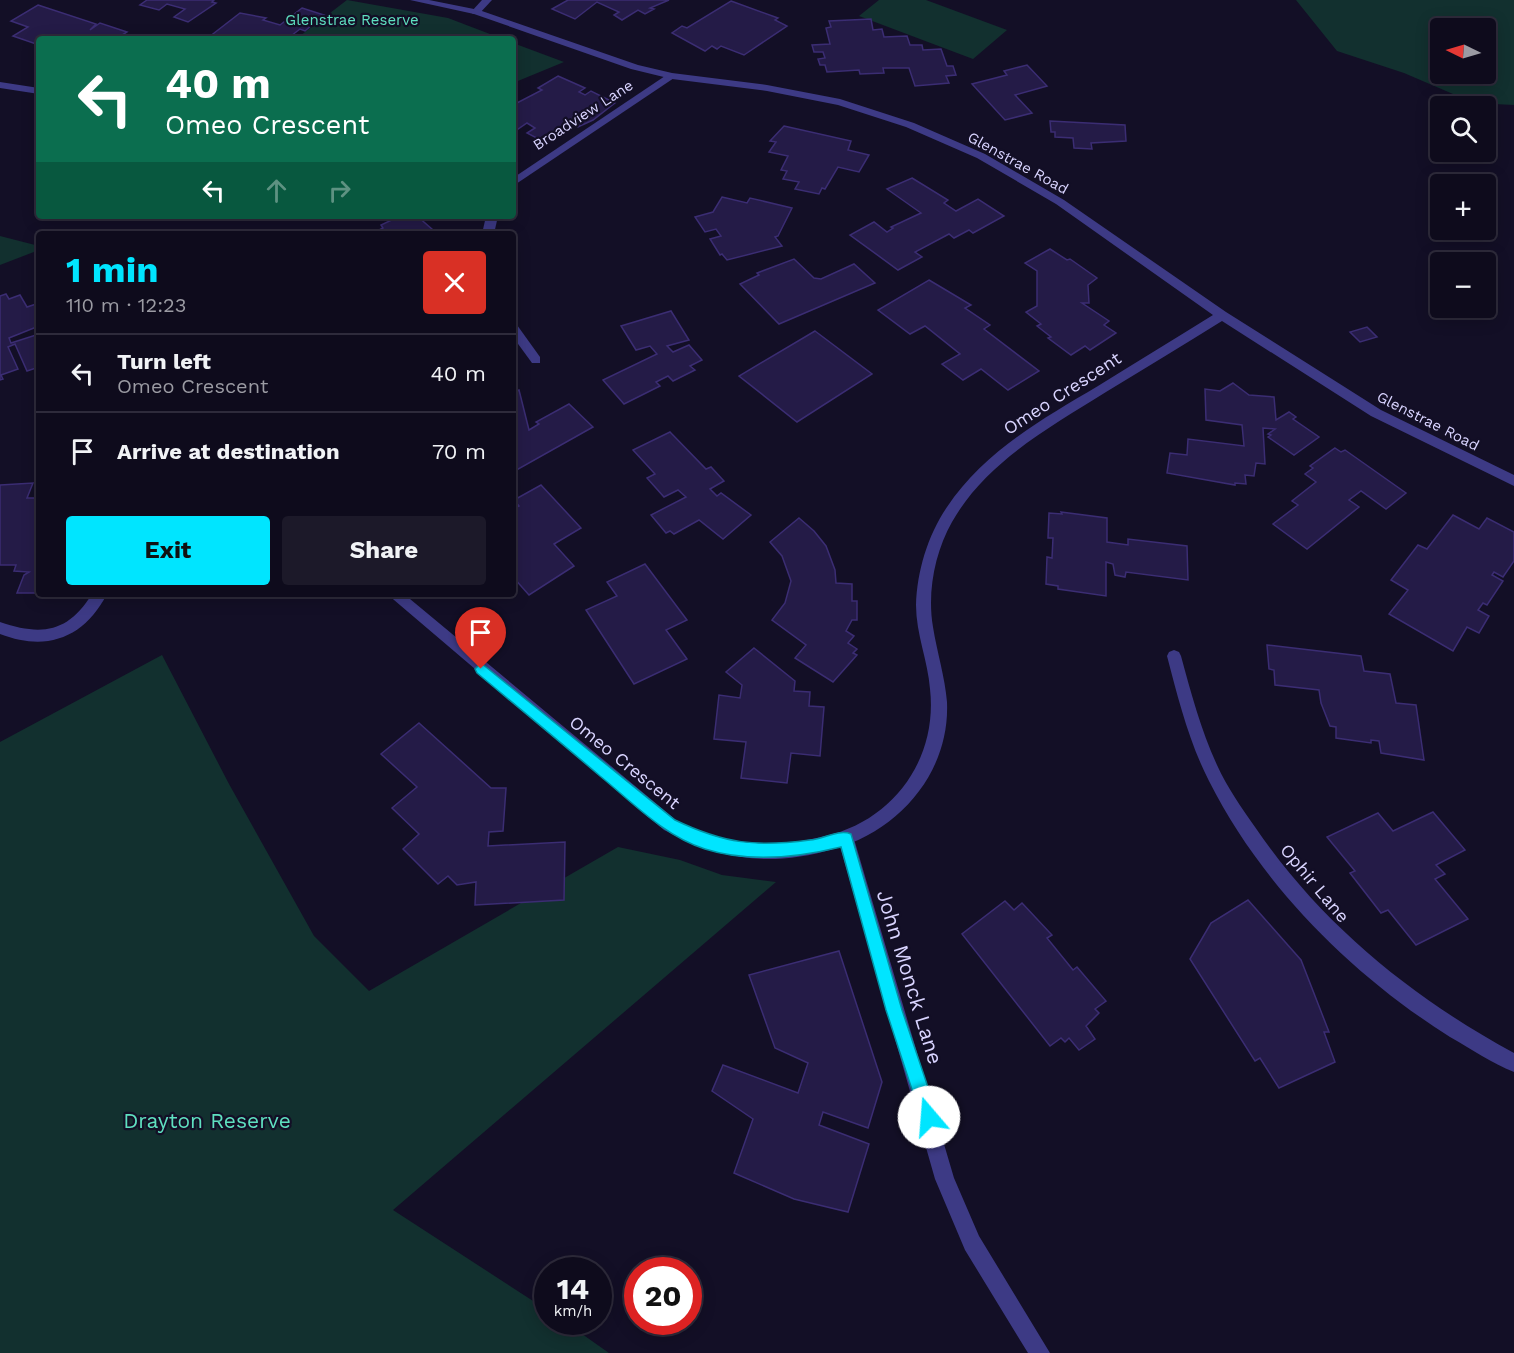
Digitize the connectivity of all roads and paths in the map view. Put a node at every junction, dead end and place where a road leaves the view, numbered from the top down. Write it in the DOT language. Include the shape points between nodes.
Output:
graph roads {
  1 [pos="415,0"];
  2 [pos="487,0"];
  3 [pos="476,12"];
  4 [pos="672,76"];
  5 [pos="0,85"];
  6 [pos="36,91"];
  7 [pos="516,181"];
  8 [pos="1222,315"];
  9 [pos="516,332"];
  10 [pos="536,360"];
  11 [pos="1514,481"];
  12 [pos="97,597"];
  13 [pos="398,597"];
  14 [pos="0,628"];
  15 [pos="1174,656"];
  16 [pos="846,839"];
  17 [pos="1514,1063"];
  18 [pos="1040,1353"];
  1 -- 3 [label="street, Glenstrae Road"];
  2 -- 3 [label="street"];
  3 -- 4 [label="street, Glenstrae Road" via="592,54"];
  4 -- 7 [label="street, Broadview Lane"];
  4 -- 8 [label="street, Glenstrae Road" via="840,102 951,142 1060,202"];
  5 -- 6 [label="street"];
  8 -- 11 [label="street, Glenstrae Road" via="1377,414"];
  8 -- 16 [label="street, Omeo Crescent" via="1030,432 972,481 934,546 924,590 927,637 938,689 939,727 931,759 917,785 897,806"];
  9 -- 10 [label="street"];
  12 -- 14 [label="street" via="79,619 51,637 25,638"];
  13 -- 16 [label="street, Omeo Crescent" via="670,825 705,842 739,850 814,847"];
  15 -- 17 [label="street, Ophir Lane" via="1209,765 1233,810 1283,879 1324,927 1373,972 1470,1040"];
  16 -- 18 [label="street, John Monck Lane" via="945,1179 972,1243"];
}
